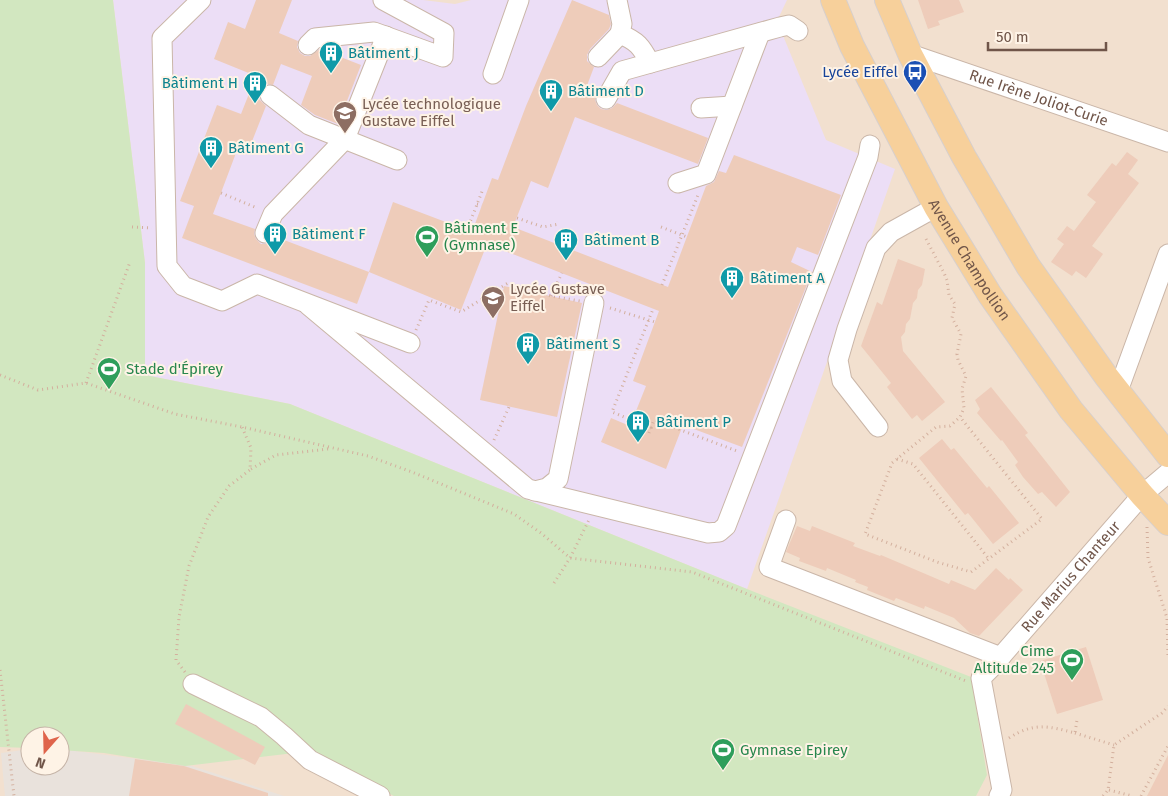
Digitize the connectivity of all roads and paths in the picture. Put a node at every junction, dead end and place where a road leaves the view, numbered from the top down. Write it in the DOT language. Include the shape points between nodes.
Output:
graph roads {
  1 [pos="201,0"];
  2 [pos="383,0"];
  3 [pos="519,0"];
  4 [pos="617,0"];
  5 [pos="833,0"];
  6 [pos="887,0"];
  7 [pos="798,30"];
  8 [pos="760,33"];
  9 [pos="620,34"];
  10 [pos="386,36"];
  11 [pos="308,45"];
  12 [pos="910,54"];
  13 [pos="598,57"];
  14 [pos="650,63"];
  15 [pos="493,74"];
  16 [pos="270,95"];
  17 [pos="606,99"];
  18 [pos="732,106"];
  19 [pos="702,108"];
  20 [pos="345,139"];
  21 [pos="1168,142"];
  22 [pos="870,145"];
  23 [pos="397,160"];
  24 [pos="706,174"];
  25 [pos="678,183"];
  26 [pos="483,189"];
  27 [pos="221,194"];
  28 [pos="477,204"];
  29 [pos="482,205"];
  30 [pos="936,207"];
  31 [pos="273,214"];
  32 [pos="517,218"];
  33 [pos="559,224"];
  34 [pos="660,227"];
  35 [pos="467,230"];
  36 [pos="265,233"];
  37 [pos="682,235"];
  38 [pos="687,237"];
  39 [pos="926,239"];
  40 [pos="574,242"];
  41 [pos="571,249"];
  42 [pos="1168,254"];
  43 [pos="130,262"];
  44 [pos="562,273"];
  45 [pos="662,285"];
  46 [pos="551,296"];
  47 [pos="594,303"];
  48 [pos="308,305"];
  49 [pos="653,309"];
  50 [pos="649,320"];
  51 [pos="655,322"];
  52 [pos="410,343"];
  53 [pos="0,375"];
  54 [pos="86,383"];
  55 [pos="1118,392"];
  56 [pos="509,407"];
  57 [pos="960,417"];
  58 [pos="242,427"];
  59 [pos="878,427"];
  60 [pos="651,428"];
  61 [pos="648,433"];
  62 [pos="332,449"];
  63 [pos="1168,455"];
  64 [pos="487,456"];
  65 [pos="752,457"];
  66 [pos="897,459"];
  67 [pos="250,470"];
  68 [pos="1168,473"];
  69 [pos="558,479"];
  70 [pos="535,491"];
  71 [pos="575,501"];
  72 [pos="1155,509"];
  73 [pos="786,520"];
  74 [pos="570,558"];
  75 [pos="989,559"];
  76 [pos="554,583"];
  77 [pos="1168,619"];
  78 [pos="1001,657"];
  79 [pos="1168,658"];
  80 [pos="0,670"];
  81 [pos="981,682"];
  82 [pos="193,684"];
  83 [pos="1168,706"];
  84 [pos="1077,720"];
  85 [pos="1075,732"];
  86 [pos="1114,745"];
  87 [pos="1168,746"];
  88 [pos="994,748"];
  89 [pos="1108,790"];
  90 [pos="14,796"];
  91 [pos="380,796"];
  92 [pos="999,796"];
  93 [pos="1103,796"];
  94 [pos="1132,796"];
  95 [pos="1141,796"];
  1 -- 48 [label="street" via="162,38 167,266 183,286 222,301 257,284"];
  2 -- 10 [label="street" via="444,32 443,57"];
  3 -- 15 [label="street"];
  4 -- 9 [label="street" via="622,24"];
  5 -- 30 [label="main road, Avenue Champollion" via="852,46"];
  6 -- 12 [label="main road"];
  7 -- 8 [label="street" via="789,25"];
  8 -- 14 [label="street"];
  8 -- 18 [label="street"];
  9 -- 13 [label="street"];
  9 -- 14 [label="street" via="634,40"];
  10 -- 11 [label="street" via="374,32 315,38"];
  10 -- 20 [label="street"];
  12 -- 21 [label="street, Rue Irène Joliot-Curie"];
  12 -- 55 [label="main road" via="964,157 1028,266"];
  14 -- 17 [label="street" via="622,71"];
  16 -- 20 [label="street" via="309,125"];
  18 -- 19 [label="street"];
  18 -- 24 [label="street"];
  20 -- 23 [label="street"];
  20 -- 31 [label="street"];
  22 -- 65 [label="street"];
  24 -- 25 [label="street"];
  24 -- 37 [label="path"];
  26 -- 28 [label="path"];
  27 -- 31 [label="path"];
  28 -- 29 [label="path"];
  28 -- 35 [label="path"];
  30 -- 59 [label="street" via="891,232 876,248 838,360 842,381"];
  30 -- 72 [label="main road, Avenue Champollion" via="990,295 1071,410"];
  31 -- 36 [label="street"];
  32 -- 33 [label="path" via="543,227"];
  34 -- 37 [label="path"];
  37 -- 38 [label="path"];
  37 -- 45 [label="path"];
  39 -- 57 [label="path" via="947,280 949,294 955,304 952,318 961,334 957,354 966,376 962,389 964,408"];
  40 -- 41 [label="path"];
  42 -- 55 [label="street"];
  43 -- 54 [label="path"];
  44 -- 46 [label="path"];
  46 -- 47 [label="path"];
  46 -- 52 [label="path" via="508,283 461,312 429,300"];
  47 -- 50 [label="path"];
  47 -- 69 [label="street"];
  48 -- 52 [label="street"];
  48 -- 64 [label="street"];
  49 -- 50 [label="path"];
  50 -- 51 [label="path"];
  50 -- 60 [label="path" via="612,412"];
  53 -- 54 [label="path" via="38,390"];
  54 -- 58 [label="path" via="175,414"];
  55 -- 63 [label="main road"];
  56 -- 64 [label="path"];
  57 -- 66 [label="path" via="950,426 936,427"];
  57 -- 75 [label="path" via="1042,519"];
  58 -- 62 [label="path"];
  58 -- 67 [label="path" via="251,448"];
  60 -- 61 [label="path"];
  60 -- 65 [label="path" via="654,420"];
  62 -- 67 [label="path" via="276,456"];
  62 -- 74 [label="path" via="368,456 403,468 514,514"];
  64 -- 70 [label="street" via="528,489"];
  65 -- 71 [label="street" via="726,526 719,532 708,533"];
  66 -- 75 [label="path" via="913,464"];
  66 -- 75 [label="path" via="892,463 865,534 968,572"];
  67 -- 82 [label="path" via="229,486 208,517 189,566 179,617 176,660"];
  68 -- 72 [label="street"];
  69 -- 70 [label="street" via="547,488"];
  69 -- 71 [label="street"];
  70 -- 71 [label="street"];
  71 -- 74 [label="path" via="586,511 589,520"];
  72 -- 77 [label="path" via="1146,529 1148,558"];
  72 -- 78 [label="street, Rue Marius Chanteur"];
  73 -- 78 [label="street" via="769,567"];
  74 -- 76 [label="path"];
  74 -- 81 [label="path" via="692,572 969,682"];
  77 -- 79 [label="path"];
  78 -- 81 [label="street, Rue Marius Chanteur"];
  80 -- 90 [label="path"];
  81 -- 88 [label="street"];
  82 -- 91 [label="street" via="261,717 310,760"];
  83 -- 86 [label="path"];
  84 -- 85 [label="path"];
  85 -- 86 [label="path"];
  85 -- 88 [label="path" via="1040,726 1022,730"];
  86 -- 89 [label="path"];
  87 -- 95 [label="path"];
  88 -- 92 [label="street" via="1002,790"];
  89 -- 93 [label="path"];
  89 -- 94 [label="path"];
}
